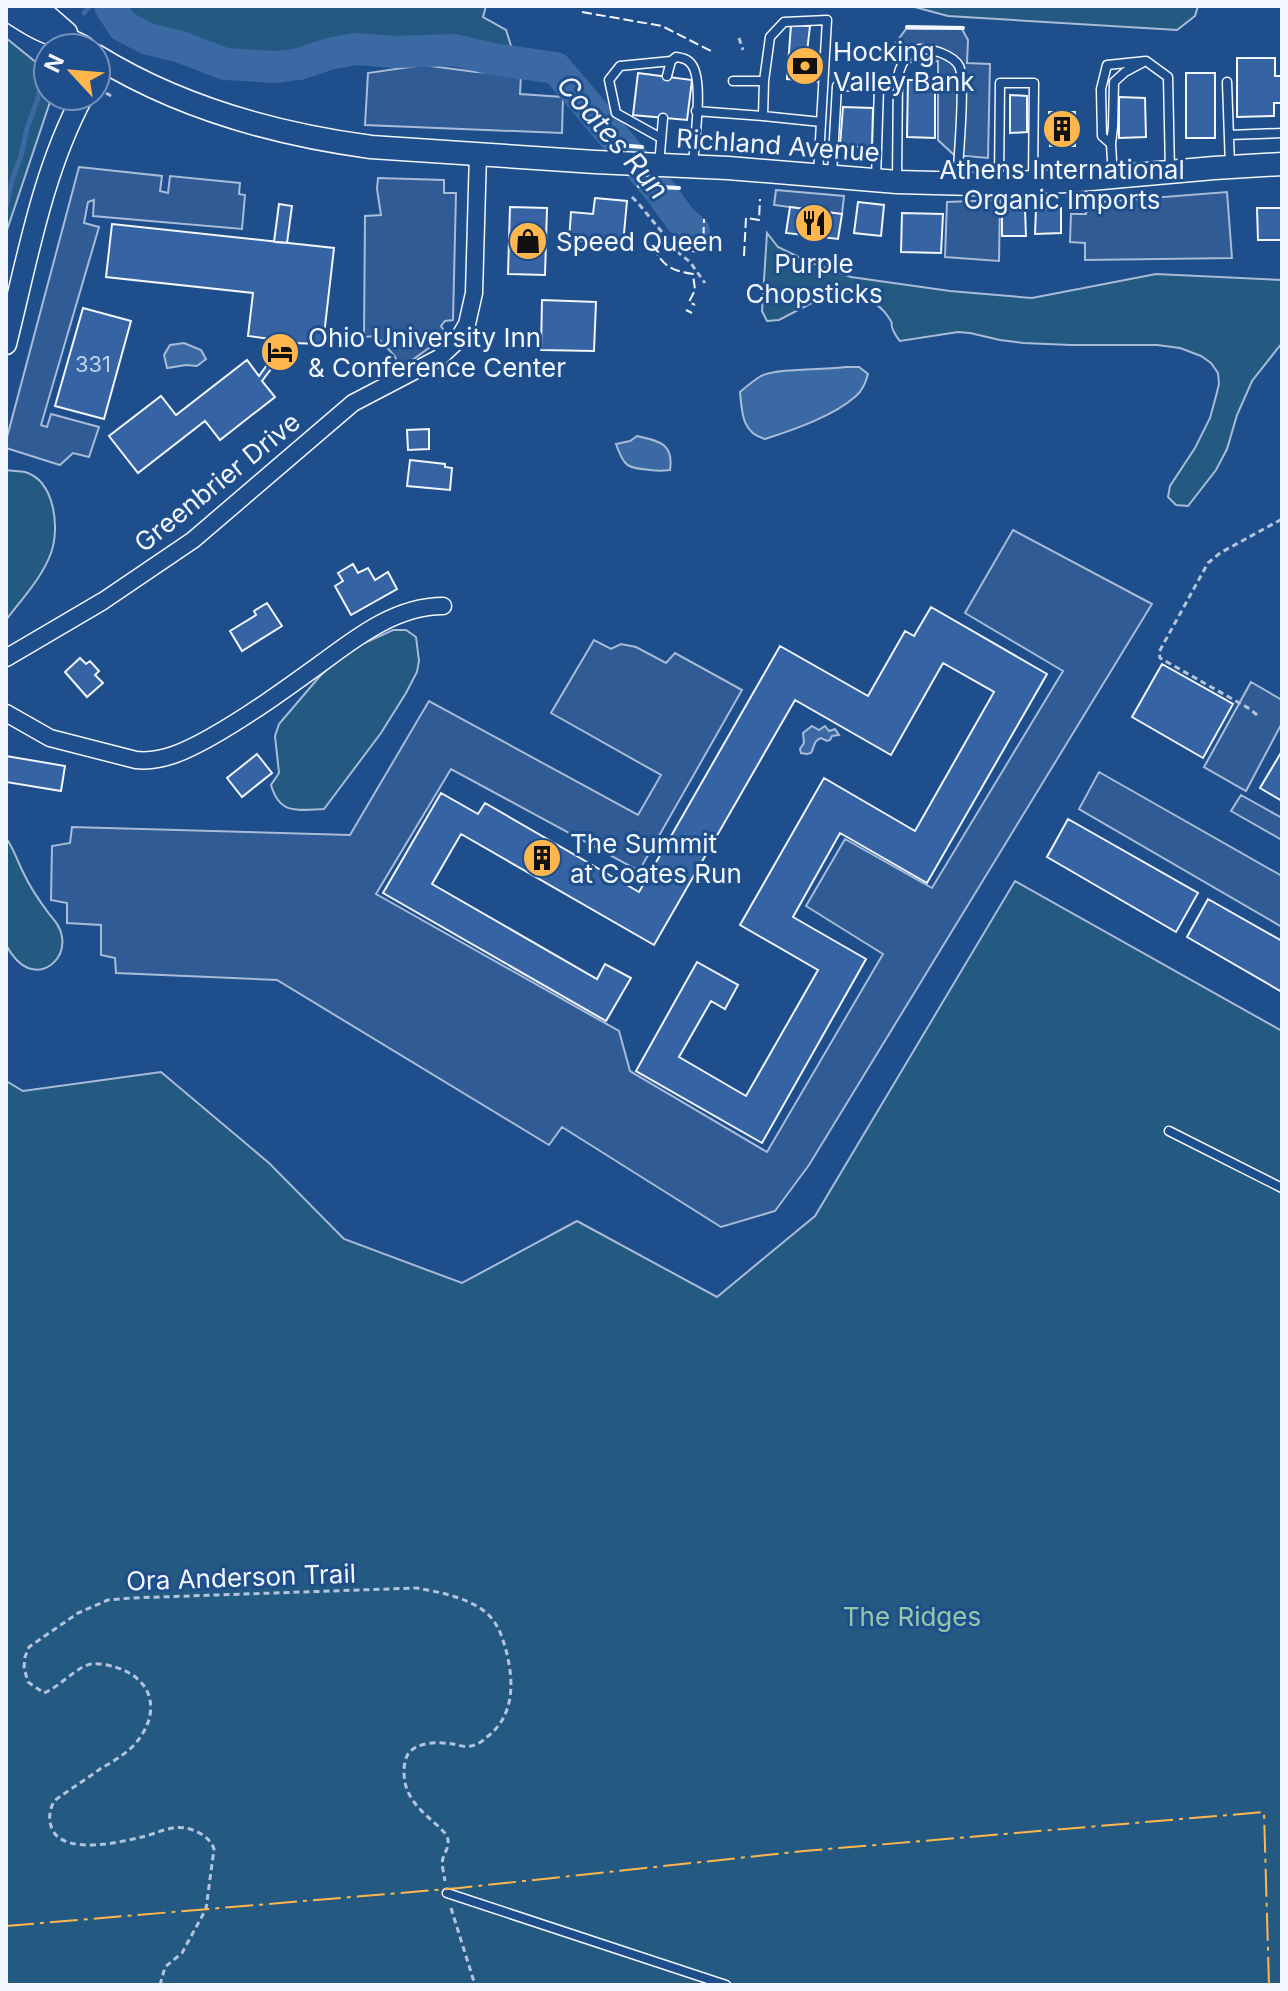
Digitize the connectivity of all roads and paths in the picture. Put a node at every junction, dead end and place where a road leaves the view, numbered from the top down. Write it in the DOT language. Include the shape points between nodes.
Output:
graph roads {
  1 [pos="35,6"];
  2 [pos="6,8"];
  3 [pos="47,32"];
  4 [pos="65,32"];
  5 [pos="739,38"];
  6 [pos="743,50"];
  7 [pos="671,61"];
  8 [pos="1146,61"];
  9 [pos="112,76"];
  10 [pos="667,76"];
  11 [pos="733,81"];
  12 [pos="764,81"];
  13 [pos="1227,82"];
  14 [pos="696,111"];
  15 [pos="75,112"];
  16 [pos="763,116"];
  17 [pos="663,118"];
  18 [pos="821,122"];
  19 [pos="1282,133"];
  20 [pos="1229,135"];
  21 [pos="661,138"];
  22 [pos="1111,144"];
  23 [pos="478,154"];
  24 [pos="1282,164"];
  25 [pos="659,165"];
  26 [pos="693,166"];
  27 [pos="1230,167"];
  28 [pos="1171,173"];
  29 [pos="825,176"];
  30 [pos="1113,178"];
  31 [pos="886,181"];
  32 [pos="1033,182"];
  33 [pos="999,183"];
  34 [pos="957,184"];
  35 [pos="632,197"];
  36 [pos="705,283"];
  37 [pos="6,344"];
  38 [pos="1282,519"];
  39 [pos="443,606"];
  40 [pos="6,658"];
  41 [pos="6,713"];
  42 [pos="1257,715"];
  43 [pos="1169,1131"];
  44 [pos="1282,1188"];
  45 [pos="447,1893"];
  46 [pos="160,1985"];
  47 [pos="475,1985"];
  48 [pos="726,1985"];
  1 -- 4 [label="main road"];
  2 -- 3 [label="main road"];
  5 -- 6 [label="path"];
  7 -- 10 [label="lane"];
  7 -- 14 [label="lane" via="686,59 694,67"];
  7 -- 21 [label="lane" via="620,66 609,80 616,113"];
  8 -- 22 [label="lane" via="1114,82"];
  8 -- 22 [label="lane" via="1107,65 1101,89 1102,136"];
  8 -- 28 [label="lane" via="1168,77"];
  9 -- 23 [label="main road, Richland Avenue" via="130,75 189,104 262,127 336,143"];
  11 -- 12 [label="lane"];
  12 -- 16 [label="lane"];
  12 -- 18 [label="lane" via="770,37 784,22 827,20"];
  13 -- 20 [label="lane"];
  14 -- 16 [label="lane"];
  14 -- 26 [label="lane"];
  15 -- 37 [label="street" via="59,145"];
  16 -- 18 [label="lane"];
  17 -- 21 [label="lane"];
  18 -- 29 [label="lane"];
  19 -- 20 [label="lane"];
  20 -- 27 [label="lane"];
  21 -- 25 [label="lane"];
  22 -- 30 [label="lane"];
  23 -- 25 [label="main road, Richland Avenue"];
  23 -- 40 [label="street, Greenbrier Drive" via="474,293 457,341 439,358 353,403 193,540"];
  24 -- 27 [label="main road, Richland Avenue"];
  25 -- 26 [label="main road, Richland Avenue"];
  26 -- 29 [label="main road, Richland Avenue"];
  27 -- 28 [label="main road, Richland Avenue"];
  28 -- 30 [label="main road, Richland Avenue"];
  29 -- 31 [label="main road, Richland Avenue"];
  29 -- 31 [label="lane" via="837,86 879,87"];
  30 -- 32 [label="main road, Richland Avenue"];
  31 -- 34 [label="main road, Richland Avenue"];
  31 -- 34 [label="lane" via="900,66 920,49 936,51 959,66"];
  32 -- 33 [label="main road, Richland Avenue"];
  32 -- 33 [label="lane" via="1034,83 1000,83"];
  33 -- 34 [label="main road, Richland Avenue"];
  35 -- 36 [label="path"];
  38 -- 42 [label="path" via="1208,563 1159,652 1160,658"];
  39 -- 41 [label="street" via="413,609 367,632 227,728 166,757 136,760 71,744"];
  43 -- 44 [label="lane"];
  45 -- 46 [label="path, Ora Anderson Trail" via="442,1860 448,1842 413,1803 404,1765 418,1746 470,1747 502,1720 512,1685 494,1619 449,1594 417,1588 108,1600 78,1613 29,1647 24,1668 28,1682 44,1693 93,1663 123,1669 145,1683 150,1713 135,1744 54,1801 50,1810 52,1829 71,1844 86,1846 174,1828 212,1842 206,1909 182,1953 165,1967"];
  45 -- 47 [label="path, Ora Anderson Trail"];
  45 -- 48 [label="lane"];
}
